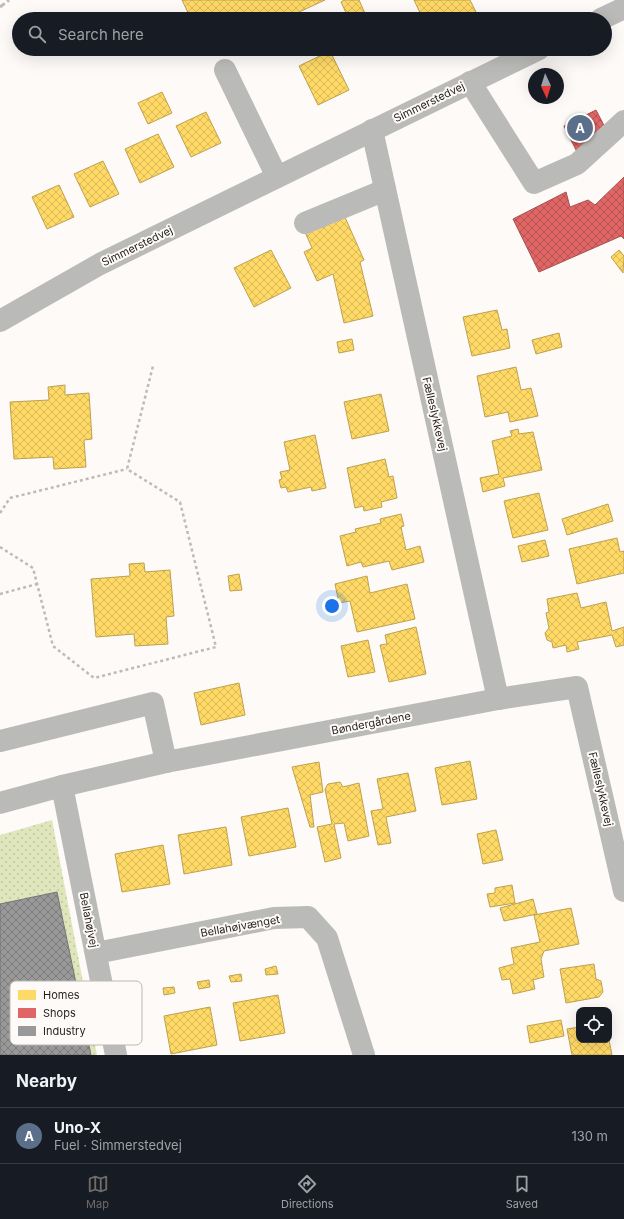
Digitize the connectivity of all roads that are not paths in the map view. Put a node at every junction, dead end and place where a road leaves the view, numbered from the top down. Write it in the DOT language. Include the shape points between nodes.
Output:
graph roads {
  1 [pos="624,8"];
  2 [pos="612,14"];
  3 [pos="524,56"];
  4 [pos="225,70"];
  5 [pos="470,82"];
  6 [pos="624,121"];
  7 [pos="372,130"];
  8 [pos="277,177"];
  9 [pos="385,190"];
  10 [pos="305,224"];
  11 [pos="0,321"];
  12 [pos="577,688"];
  13 [pos="498,699"];
  14 [pos="0,741"];
  15 [pos="166,762"];
  16 [pos="62,786"];
  17 [pos="0,803"];
  18 [pos="621,861"];
  19 [pos="624,891"];
  20 [pos="96,953"];
  21 [pos="101,981"];
  22 [pos="114,1045"];
  23 [pos="116,1055"];
  24 [pos="364,1055"];
  1 -- 2 [label="street"];
  3 -- 5 [label="street, Simmerstedvej"];
  4 -- 8 [label="street"];
  5 -- 6 [label="street" via="534,183 577,164"];
  5 -- 7 [label="street, Simmerstedvej"];
  7 -- 8 [label="street, Simmerstedvej"];
  7 -- 9 [label="street, Fælleslykkevej"];
  8 -- 11 [label="street, Simmerstedvej" via="100,264"];
  9 -- 10 [label="street"];
  9 -- 13 [label="street, Fælleslykkevej"];
  12 -- 13 [label="street, Bøndergårdene"];
  12 -- 18 [label="street, Fælleslykkevej"];
  13 -- 15 [label="street, Bøndergårdene"];
  14 -- 15 [label="street" via="153,703"];
  15 -- 16 [label="street, Bøndergårdene"];
  16 -- 17 [label="street, Bøndergårdene"];
  16 -- 20 [label="street, Bellahøjvej"];
  18 -- 19 [label="street, Fælleslykkevej"];
  20 -- 21 [label="street, Bellahøjvej"];
  20 -- 24 [label="street, Bellahøjvænget" via="274,918 308,917 327,938"];
  22 -- 23 [label="street, Bellahøjvej"];
}
